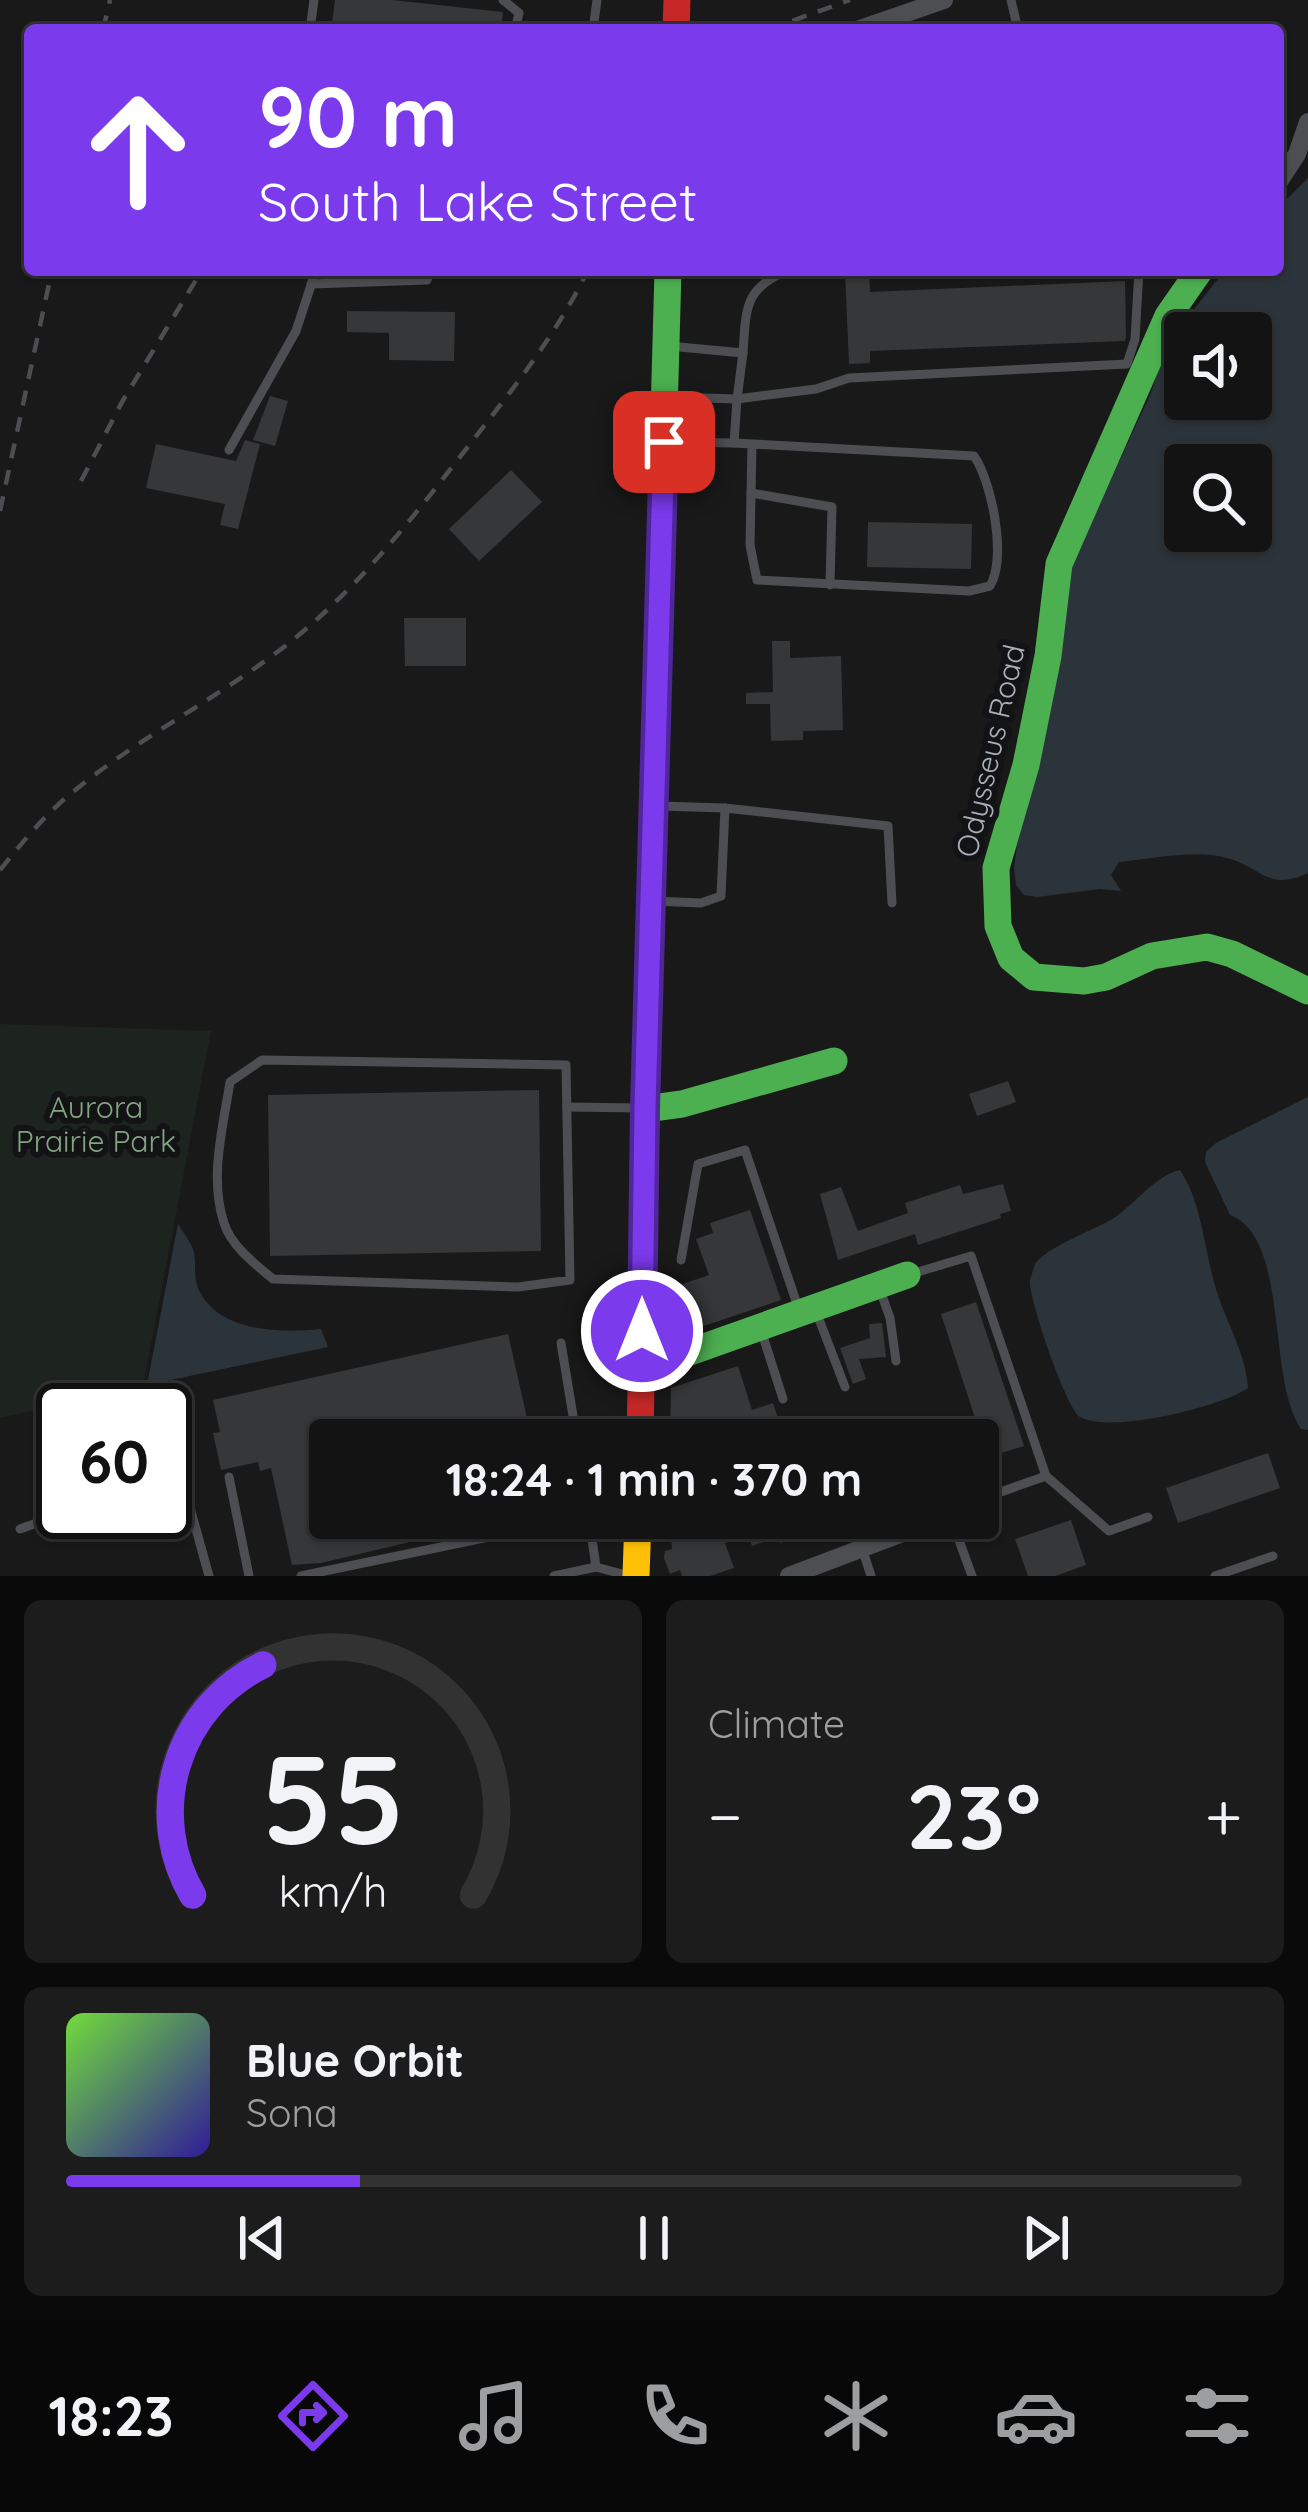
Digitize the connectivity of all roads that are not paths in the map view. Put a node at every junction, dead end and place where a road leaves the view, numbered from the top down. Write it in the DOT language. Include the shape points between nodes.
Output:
graph roads {
  1 [pos="503,0"];
  2 [pos="944,0"];
  3 [pos="909,6"];
  4 [pos="516,24"];
  5 [pos="870,24"];
  6 [pos="1308,122"];
  7 [pos="1284,174"];
  8 [pos="314,276"];
  9 [pos="428,276"];
  10 [pos="668,276"];
  11 [pos="774,276"];
  12 [pos="1139,276"];
  13 [pos="1196,276"];
  14 [pos="311,284"];
  15 [pos="667,346"];
  16 [pos="743,353"];
  17 [pos="665,397"];
  18 [pos="737,399"];
  19 [pos="664,442"];
  20 [pos="734,443"];
  21 [pos="752,444"];
  22 [pos="229,450"];
  23 [pos="752,493"];
  24 [pos="830,586"];
  25 [pos="653,806"];
  26 [pos="725,808"];
  27 [pos="651,901"];
  28 [pos="892,903"];
  29 [pos="1308,992"];
  30 [pos="834,1061"];
  31 [pos="567,1107"];
  32 [pos="645,1108"];
  33 [pos="682,1260"];
  34 [pos="907,1275"];
  35 [pos="878,1286"];
  36 [pos="807,1311"];
  37 [pos="760,1328"];
  38 [pos="561,1343"];
  39 [pos="896,1361"];
  40 [pos="642,1369"];
  41 [pos="845,1387"];
  42 [pos="783,1399"];
  43 [pos="574,1419"];
  44 [pos="641,1419"];
  45 [pos="1046,1476"];
  46 [pos="229,1477"];
  47 [pos="999,1493"];
  48 [pos="192,1515"];
  49 [pos="1148,1517"];
  50 [pos="36,1523"];
  51 [pos="20,1529"];
  52 [pos="482,1539"];
  53 [pos="589,1539"];
  54 [pos="636,1539"];
  55 [pos="887,1539"];
  56 [pos="955,1539"];
  57 [pos="862,1548"];
  58 [pos="1273,1556"];
  59 [pos="596,1567"];
  60 [pos="209,1576"];
  61 [pos="249,1576"];
  62 [pos="301,1576"];
  63 [pos="554,1576"];
  64 [pos="633,1576"];
  65 [pos="789,1576"];
  66 [pos="871,1576"];
  67 [pos="972,1576"];
  68 [pos="1215,1576"];
  1 -- 4 [label="lane" via="519,13"];
  2 -- 3 [label="street"];
  3 -- 5 [label="street"];
  6 -- 7 [label="street"];
  8 -- 14 [label="lane"];
  9 -- 14 [label="lane"];
  10 -- 15 [label="street"];
  11 -- 16 [label="lane" via="747,302"];
  12 -- 18 [label="lane" via="1127,364 849,378"];
  13 -- 29 [label="street, Odysseus Road" via="1168,316 1059,564 1030,743 996,868 998,926 1011,958 1044,979 1106,977 1152,956 1207,947"];
  14 -- 22 [label="lane" via="296,331"];
  15 -- 16 [label="lane"];
  15 -- 17 [label="street"];
  16 -- 18 [label="lane"];
  17 -- 18 [label="lane"];
  17 -- 19 [label="street"];
  18 -- 20 [label="lane"];
  19 -- 20 [label="lane"];
  19 -- 25 [label="street"];
  20 -- 21 [label="lane"];
  21 -- 23 [label="lane"];
  21 -- 24 [label="lane" via="974,457 985,472 996,527 990,586"];
  23 -- 24 [label="lane" via="832,507"];
  23 -- 24 [label="lane" via="757,580"];
  25 -- 26 [label="lane"];
  25 -- 27 [label="street"];
  26 -- 27 [label="lane" via="721,896"];
  26 -- 28 [label="lane" via="888,826"];
  27 -- 32 [label="street"];
  30 -- 32 [label="street"];
  31 -- 31 [label="lane" via="570,1280 518,1287 273,1279 224,1225 216,1170 230,1082 262,1060 566,1065"];
  31 -- 32 [label="lane"];
  32 -- 40 [label="street"];
  33 -- 36 [label="lane" via="698,1164 745,1150"];
  34 -- 35 [label="street"];
  34 -- 45 [label="lane" via="971,1256"];
  35 -- 36 [label="street"];
  35 -- 39 [label="lane"];
  36 -- 37 [label="street"];
  36 -- 41 [label="lane"];
  37 -- 40 [label="street"];
  37 -- 42 [label="lane"];
  38 -- 43 [label="lane"];
  40 -- 44 [label="street"];
  45 -- 47 [label="lane"];
  45 -- 49 [label="lane" via="1109,1531"];
  46 -- 61 [label="lane"];
  48 -- 60 [label="lane"];
  50 -- 51 [label="lane"];
  52 -- 62 [label="lane"];
  53 -- 59 [label="lane"];
  54 -- 64 [label="street"];
  55 -- 57 [label="street"];
  56 -- 67 [label="lane"];
  57 -- 65 [label="street"];
  57 -- 66 [label="lane"];
  58 -- 68 [label="lane"];
  59 -- 63 [label="lane"];
  59 -- 64 [label="lane"];
}
